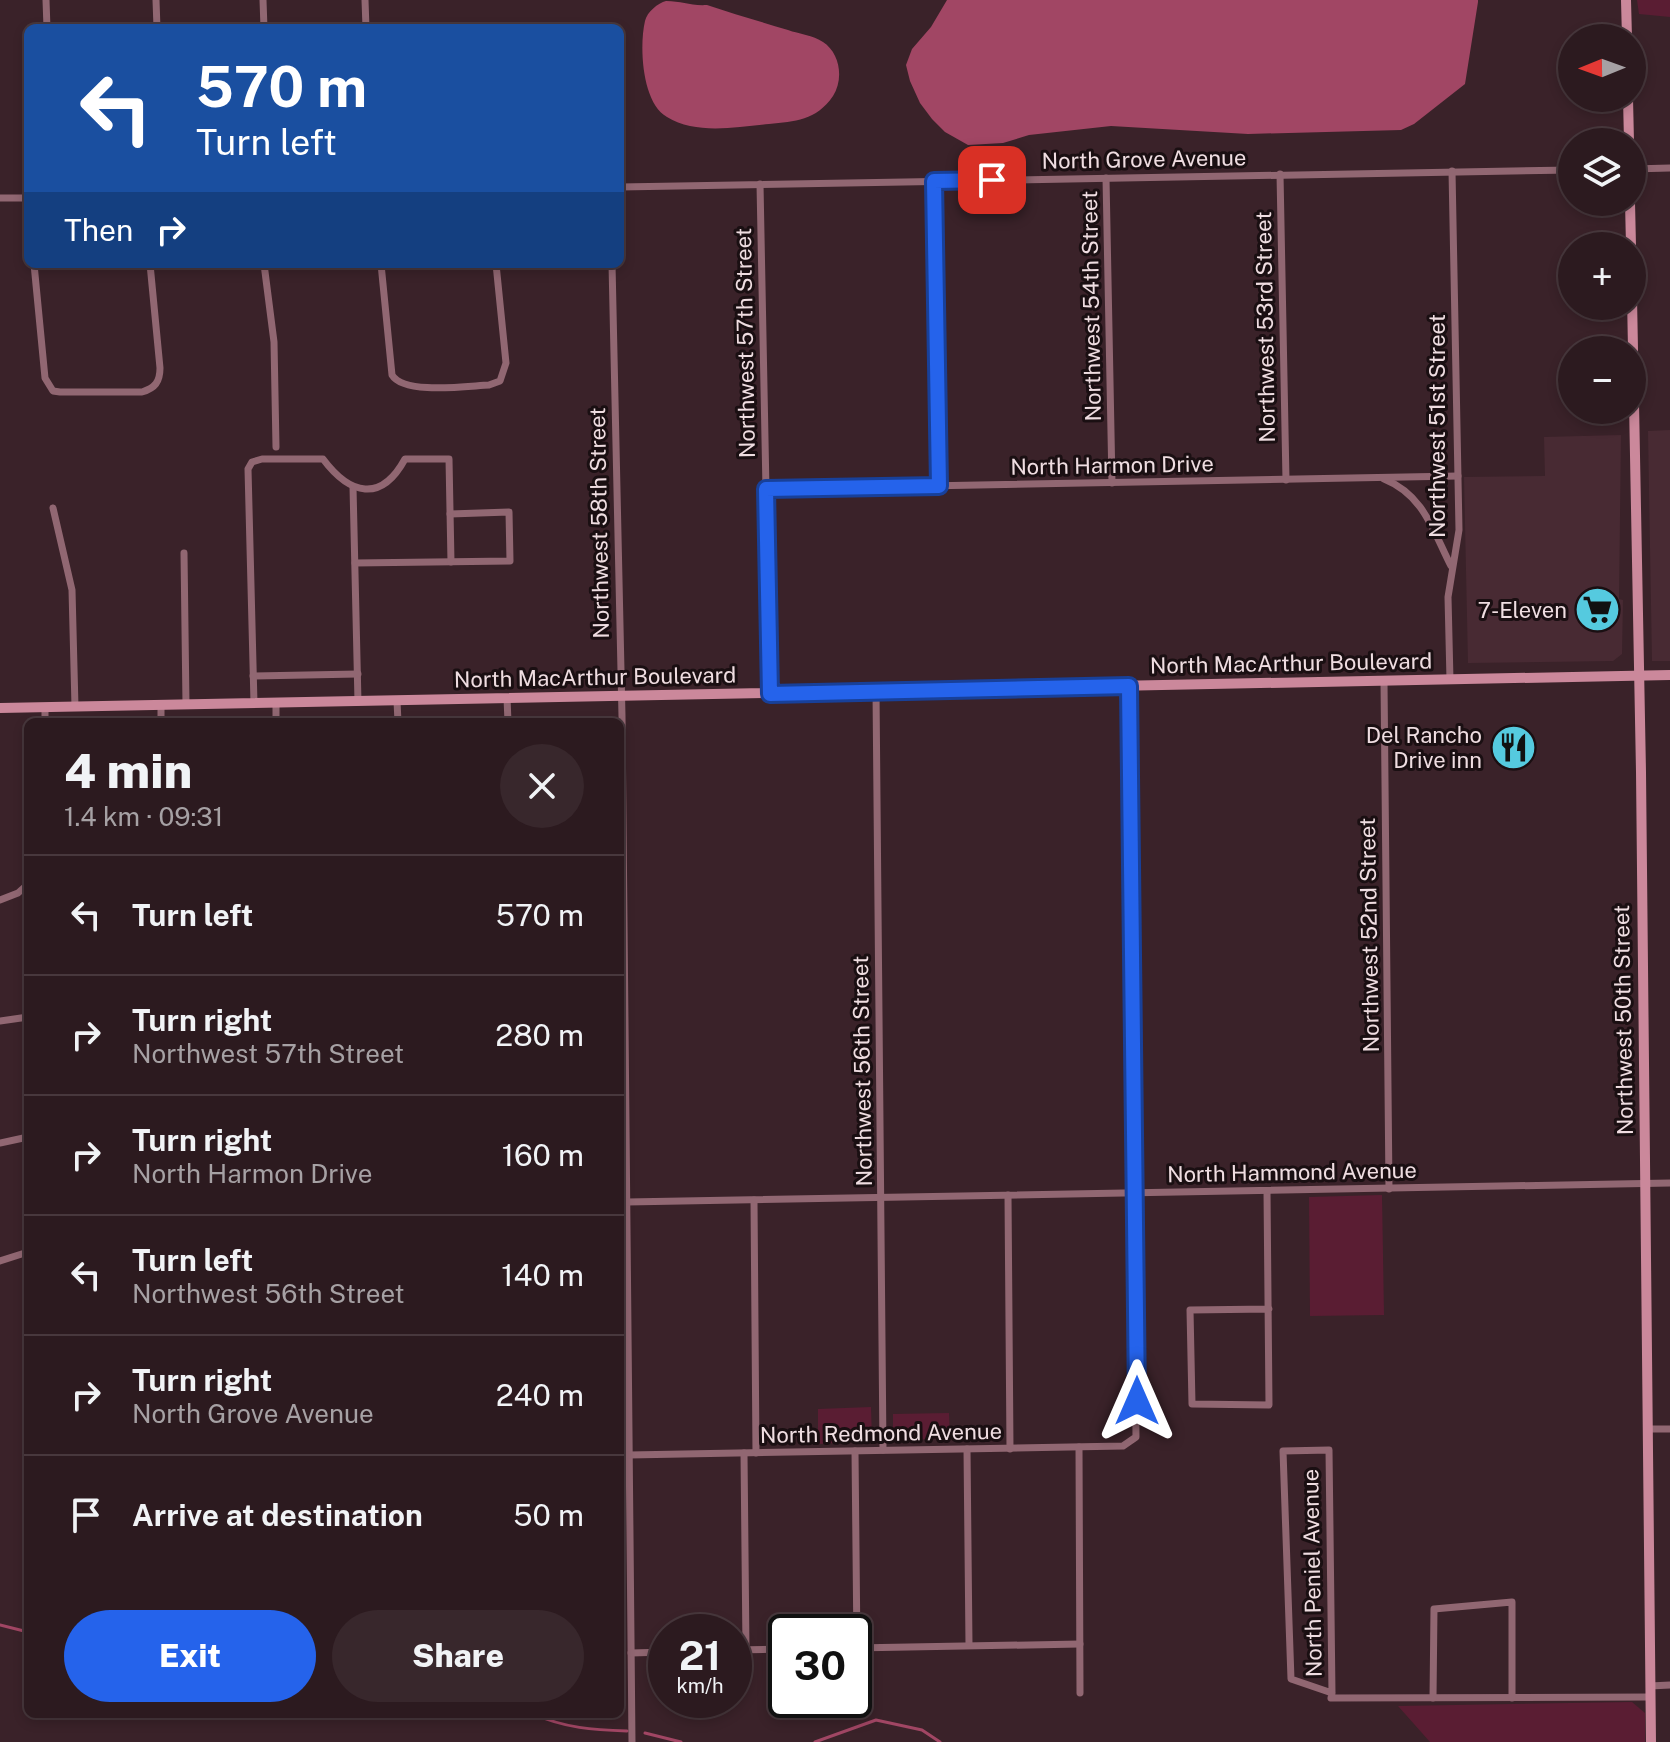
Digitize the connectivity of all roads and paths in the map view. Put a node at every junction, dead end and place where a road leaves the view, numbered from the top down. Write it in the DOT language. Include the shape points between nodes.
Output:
graph roads {
  1 [pos="46,0"];
  2 [pos="156,0"];
  3 [pos="263,0"];
  4 [pos="365,0"];
  5 [pos="1626,0"];
  6 [pos="47,24"];
  7 [pos="157,24"];
  8 [pos="264,24"];
  9 [pos="366,24"];
  10 [pos="1627,24"];
  11 [pos="1670,168"];
  12 [pos="1646,169"];
  13 [pos="1558,170"];
  14 [pos="1452,171"];
  15 [pos="1280,174"];
  16 [pos="1106,178"];
  17 [pos="934,181"];
  18 [pos="760,184"];
  19 [pos="624,187"];
  20 [pos="0,198"];
  21 [pos="24,198"];
  22 [pos="34,268"];
  23 [pos="150,268"];
  24 [pos="265,268"];
  25 [pos="381,268"];
  26 [pos="496,268"];
  27 [pos="612,268"];
  28 [pos="1632,320"];
  29 [pos="276,447"];
  30 [pos="1458,476"];
  31 [pos="1381,478"];
  32 [pos="1286,480"];
  33 [pos="1112,483"];
  34 [pos="939,486"];
  35 [pos="353,487"];
  36 [pos="766,489"];
  37 [pos="53,508"];
  38 [pos="450,514"];
  39 [pos="184,553"];
  40 [pos="451,562"];
  41 [pos="355,563"];
  42 [pos="1451,566"];
  43 [pos="358,674"];
  44 [pos="1670,675"];
  45 [pos="253,676"];
  46 [pos="1639,676"];
  47 [pos="1450,680"];
  48 [pos="1384,681"];
  49 [pos="1129,686"];
  50 [pos="876,691"];
  51 [pos="770,694"];
  52 [pos="621,697"];
  53 [pos="507,698"];
  54 [pos="397,701"];
  55 [pos="358,702"];
  56 [pos="254,703"];
  57 [pos="276,703"];
  58 [pos="161,705"];
  59 [pos="186,705"];
  60 [pos="45,707"];
  61 [pos="75,707"];
  62 [pos="0,708"];
  63 [pos="45,718"];
  64 [pos="161,718"];
  65 [pos="276,718"];
  66 [pos="398,718"];
  67 [pos="508,718"];
  68 [pos="621,718"];
  69 [pos="24,888"];
  70 [pos="0,900"];
  71 [pos="24,1018"];
  72 [pos="0,1021"];
  73 [pos="624,1122"];
  74 [pos="24,1138"];
  75 [pos="0,1143"];
  76 [pos="1645,1183"];
  77 [pos="1670,1183"];
  78 [pos="1389,1189"];
  79 [pos="1267,1191"];
  80 [pos="1136,1193"];
  81 [pos="1008,1195"];
  82 [pos="881,1198"];
  83 [pos="754,1200"];
  84 [pos="627,1202"];
  85 [pos="24,1253"];
  86 [pos="0,1261"];
  87 [pos="1269,1309"];
  88 [pos="624,1396"];
  89 [pos="1648,1429"];
  90 [pos="1670,1429"];
  91 [pos="1079,1447"];
  92 [pos="967,1449"];
  93 [pos="1010,1449"];
  94 [pos="883,1450"];
  95 [pos="855,1451"];
  96 [pos="744,1453"];
  97 [pos="756,1453"];
  98 [pos="629,1455"];
  99 [pos="746,1614"];
  100 [pos="855,1614"];
  101 [pos="1080,1644"];
  102 [pos="969,1645"];
  103 [pos="872,1648"];
  104 [pos="631,1653"];
  105 [pos="648,1653"];
  106 [pos="1670,1685"];
  107 [pos="1650,1691"];
  108 [pos="1080,1693"];
  109 [pos="1332,1693"];
  110 [pos="1433,1698"];
  111 [pos="1512,1698"];
  112 [pos="632,1742"];
  113 [pos="1651,1742"];
  1 -- 6 [label="street"];
  2 -- 7 [label="street"];
  3 -- 8 [label="street"];
  4 -- 9 [label="street"];
  5 -- 10 [label="main road"];
  11 -- 12 [label="street"];
  13 -- 14 [label="street, North Grove Avenue"];
  14 -- 15 [label="street, North Grove Avenue"];
  14 -- 30 [label="street, Northwest 51st Street"];
  15 -- 16 [label="street, North Grove Avenue"];
  15 -- 32 [label="street, Northwest 53rd Street"];
  16 -- 17 [label="street, North Grove Avenue"];
  16 -- 33 [label="street, Northwest 54th Street"];
  17 -- 18 [label="street, North Grove Avenue"];
  17 -- 34 [label="street"];
  18 -- 19 [label="street, North Grove Avenue"];
  18 -- 36 [label="street, Northwest 57th Street"];
  20 -- 21 [label="street"];
  22 -- 23 [label="street" via="45,378 60,392 142,392 157,384"];
  24 -- 29 [label="street" via="274,342"];
  25 -- 26 [label="street" via="392,375 409,387 496,384 505,371 506,355"];
  27 -- 52 [label="street, Northwest 58th Street"];
  28 -- 46 [label="main road, Northwest 50th Street"];
  30 -- 31 [label="street, North Harmon Drive"];
  30 -- 42 [label="street, Northwest 51st Street" via="1459,530"];
  31 -- 32 [label="street, North Harmon Drive"];
  31 -- 42 [label="street" via="1399,485 1421,505"];
  32 -- 33 [label="street, North Harmon Drive"];
  33 -- 34 [label="street, North Harmon Drive"];
  34 -- 36 [label="street, North Harmon Drive"];
  35 -- 38 [label="street" via="384,484 405,459 449,459"];
  35 -- 41 [label="street"];
  35 -- 45 [label="street" via="323,459 262,459 248,469"];
  36 -- 51 [label="street, Northwest 57th Street"];
  37 -- 61 [label="street" via="72,590"];
  38 -- 40 [label="street"];
  38 -- 40 [label="street" via="509,512 510,561"];
  39 -- 59 [label="street"];
  40 -- 41 [label="street"];
  41 -- 43 [label="street"];
  42 -- 47 [label="street, Northwest 51st Street"];
  43 -- 45 [label="street"];
  43 -- 55 [label="street"];
  44 -- 46 [label="main road, North MacArthur Boulevard"];
  45 -- 56 [label="street"];
  46 -- 47 [label="main road, North MacArthur Boulevard"];
  46 -- 76 [label="main road, Northwest 50th Street"];
  47 -- 48 [label="main road, North MacArthur Boulevard"];
  48 -- 49 [label="main road, North MacArthur Boulevard"];
  48 -- 78 [label="street, Northwest 52nd Street"];
  49 -- 50 [label="main road, North MacArthur Boulevard"];
  49 -- 80 [label="street"];
  50 -- 51 [label="main road, North MacArthur Boulevard"];
  50 -- 82 [label="street, Northwest 56th Street"];
  51 -- 52 [label="main road, North MacArthur Boulevard"];
  52 -- 53 [label="main road, North MacArthur Boulevard"];
  52 -- 68 [label="street, Northwest 58th Street"];
  53 -- 54 [label="main road, North MacArthur Boulevard"];
  53 -- 67 [label="street"];
  54 -- 55 [label="main road, North MacArthur Boulevard"];
  54 -- 66 [label="street"];
  55 -- 57 [label="main road, North MacArthur Boulevard"];
  56 -- 57 [label="main road, North MacArthur Boulevard"];
  56 -- 59 [label="main road, North MacArthur Boulevard"];
  57 -- 65 [label="street"];
  58 -- 59 [label="main road, North MacArthur Boulevard"];
  58 -- 61 [label="main road, North MacArthur Boulevard"];
  58 -- 64 [label="street"];
  60 -- 61 [label="main road, North MacArthur Boulevard"];
  60 -- 62 [label="main road, North MacArthur Boulevard"];
  60 -- 63 [label="street"];
  69 -- 70 [label="street"];
  71 -- 72 [label="street"];
  73 -- 84 [label="street, Northwest 58th Street"];
  74 -- 75 [label="street"];
  76 -- 77 [label="street, North Hammond Avenue"];
  76 -- 78 [label="street, North Hammond Avenue"];
  76 -- 89 [label="main road, Northwest 50th Street"];
  78 -- 79 [label="street, North Hammond Avenue"];
  79 -- 80 [label="street, North Hammond Avenue"];
  79 -- 87 [label="street"];
  80 -- 81 [label="street, North Hammond Avenue"];
  80 -- 91 [label="street, North Redmond Avenue" via="1137,1430 1133,1441 1123,1446"];
  81 -- 82 [label="street, North Hammond Avenue"];
  81 -- 93 [label="street"];
  82 -- 83 [label="street, North Hammond Avenue"];
  82 -- 94 [label="street, Northwest 56th Street"];
  83 -- 84 [label="street, North Hammond Avenue"];
  83 -- 97 [label="street"];
  84 -- 88 [label="street, Northwest 58th Street"];
  85 -- 86 [label="street"];
  87 -- 87 [label="street" via="1190,1310 1192,1404 1269,1405"];
  88 -- 98 [label="street, Northwest 58th Street"];
  89 -- 90 [label="street"];
  89 -- 107 [label="main road, Northwest 50th Street"];
  91 -- 93 [label="street, North Redmond Avenue"];
  91 -- 101 [label="street"];
  92 -- 93 [label="street, North Redmond Avenue"];
  92 -- 94 [label="street, North Redmond Avenue"];
  92 -- 102 [label="street"];
  94 -- 95 [label="street, North Redmond Avenue"];
  95 -- 97 [label="street, North Redmond Avenue"];
  95 -- 100 [label="street"];
  96 -- 97 [label="street, North Redmond Avenue"];
  96 -- 98 [label="street, North Redmond Avenue"];
  96 -- 99 [label="street"];
  98 -- 104 [label="street, Northwest 58th Street"];
  101 -- 102 [label="street"];
  101 -- 108 [label="street"];
  102 -- 103 [label="street"];
  104 -- 105 [label="street"];
  104 -- 112 [label="street, Northwest 58th Street"];
  106 -- 107 [label="street, North Peniel Avenue"];
  107 -- 111 [label="street, North Peniel Avenue"];
  107 -- 113 [label="main road, Northwest 50th Street"];
  109 -- 109 [label="street, North Peniel Avenue" via="1329,1450 1283,1451 1291,1679"];
  109 -- 110 [label="street, North Peniel Avenue" via="1331,1698"];
  110 -- 111 [label="street, North Peniel Avenue"];
  110 -- 111 [label="street" via="1434,1609 1512,1602"];
}
